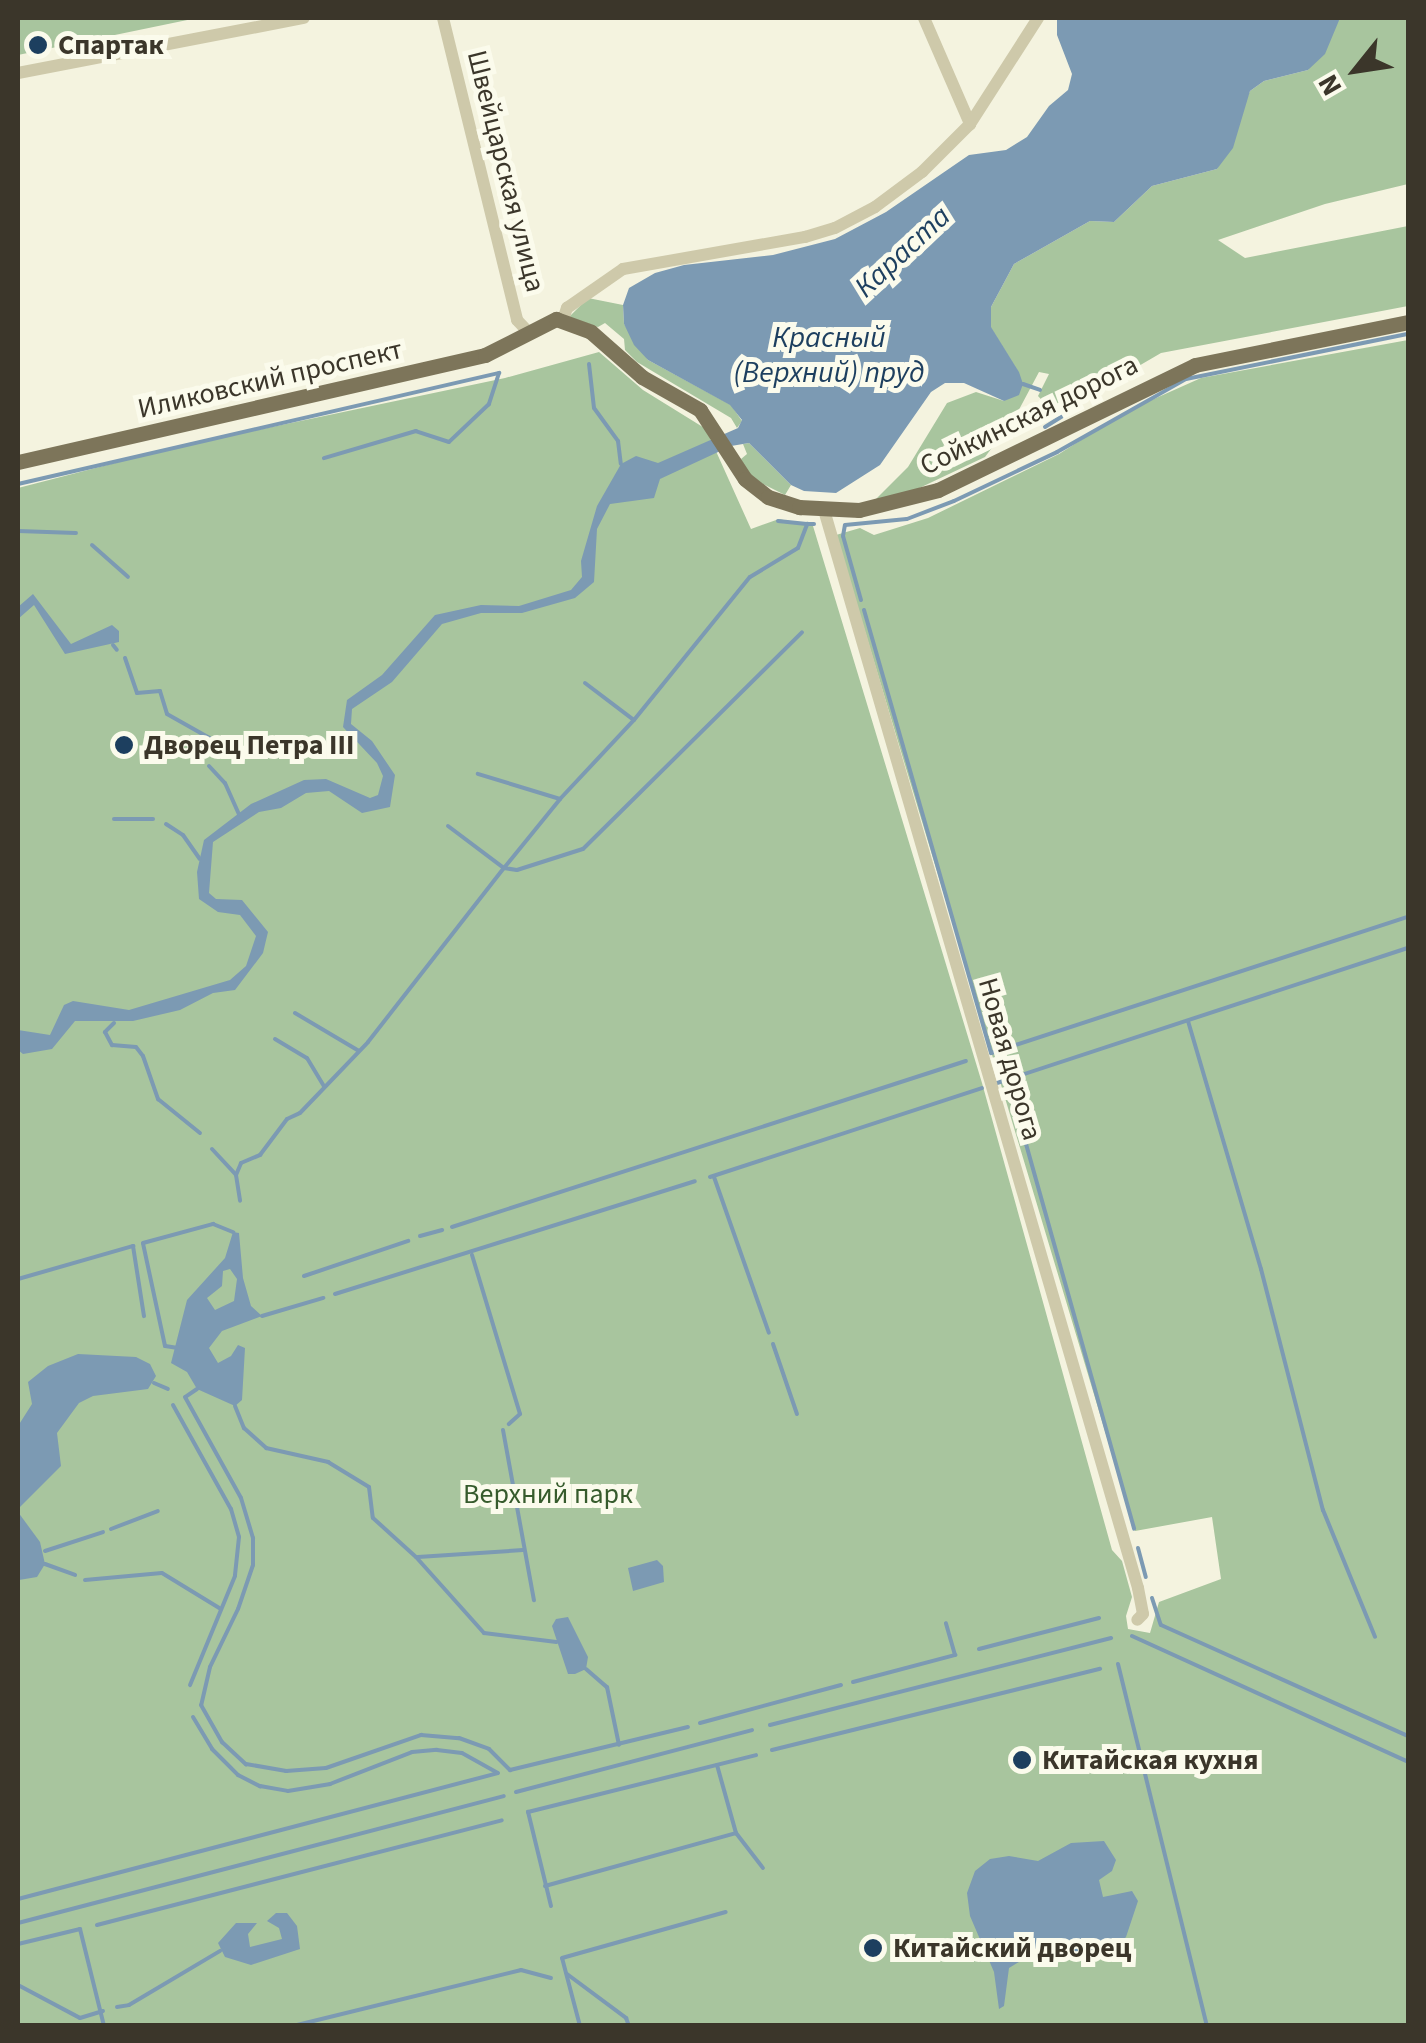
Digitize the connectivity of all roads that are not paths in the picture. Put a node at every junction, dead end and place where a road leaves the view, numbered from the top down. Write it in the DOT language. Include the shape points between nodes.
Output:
graph roads {
  1 [pos="304,18"];
  2 [pos="442,18"];
  3 [pos="924,18"];
  4 [pos="1038,18"];
  5 [pos="18,73"];
  6 [pos="970,124"];
  7 [pos="563,320"];
  8 [pos="1408,322"];
  9 [pos="528,332"];
  10 [pos="18,462"];
  11 [pos="824,510"];
  12 [pos="1138,1620"];
  1 -- 5 [label="street"];
  2 -- 9 [label="street, Швейцарская улица" via="517,320"];
  3 -- 6 [label="street"];
  4 -- 6 [label="street"];
  6 -- 7 [label="street" via="900,190 835,228 622,269 567,308"];
  7 -- 9 [label="main road, Иликовский проспект"];
  7 -- 11 [label="main road, Сойкинская дорога" via="592,332 642,378 700,410 745,480 768,498"];
  8 -- 11 [label="main road, Сойкинская дорога" via="1194,364 938,490 878,508"];
  9 -- 10 [label="main road, Иликовский проспект" via="485,355"];
  11 -- 12 [label="street, Новая дорога" via="1138,1588"];
}
